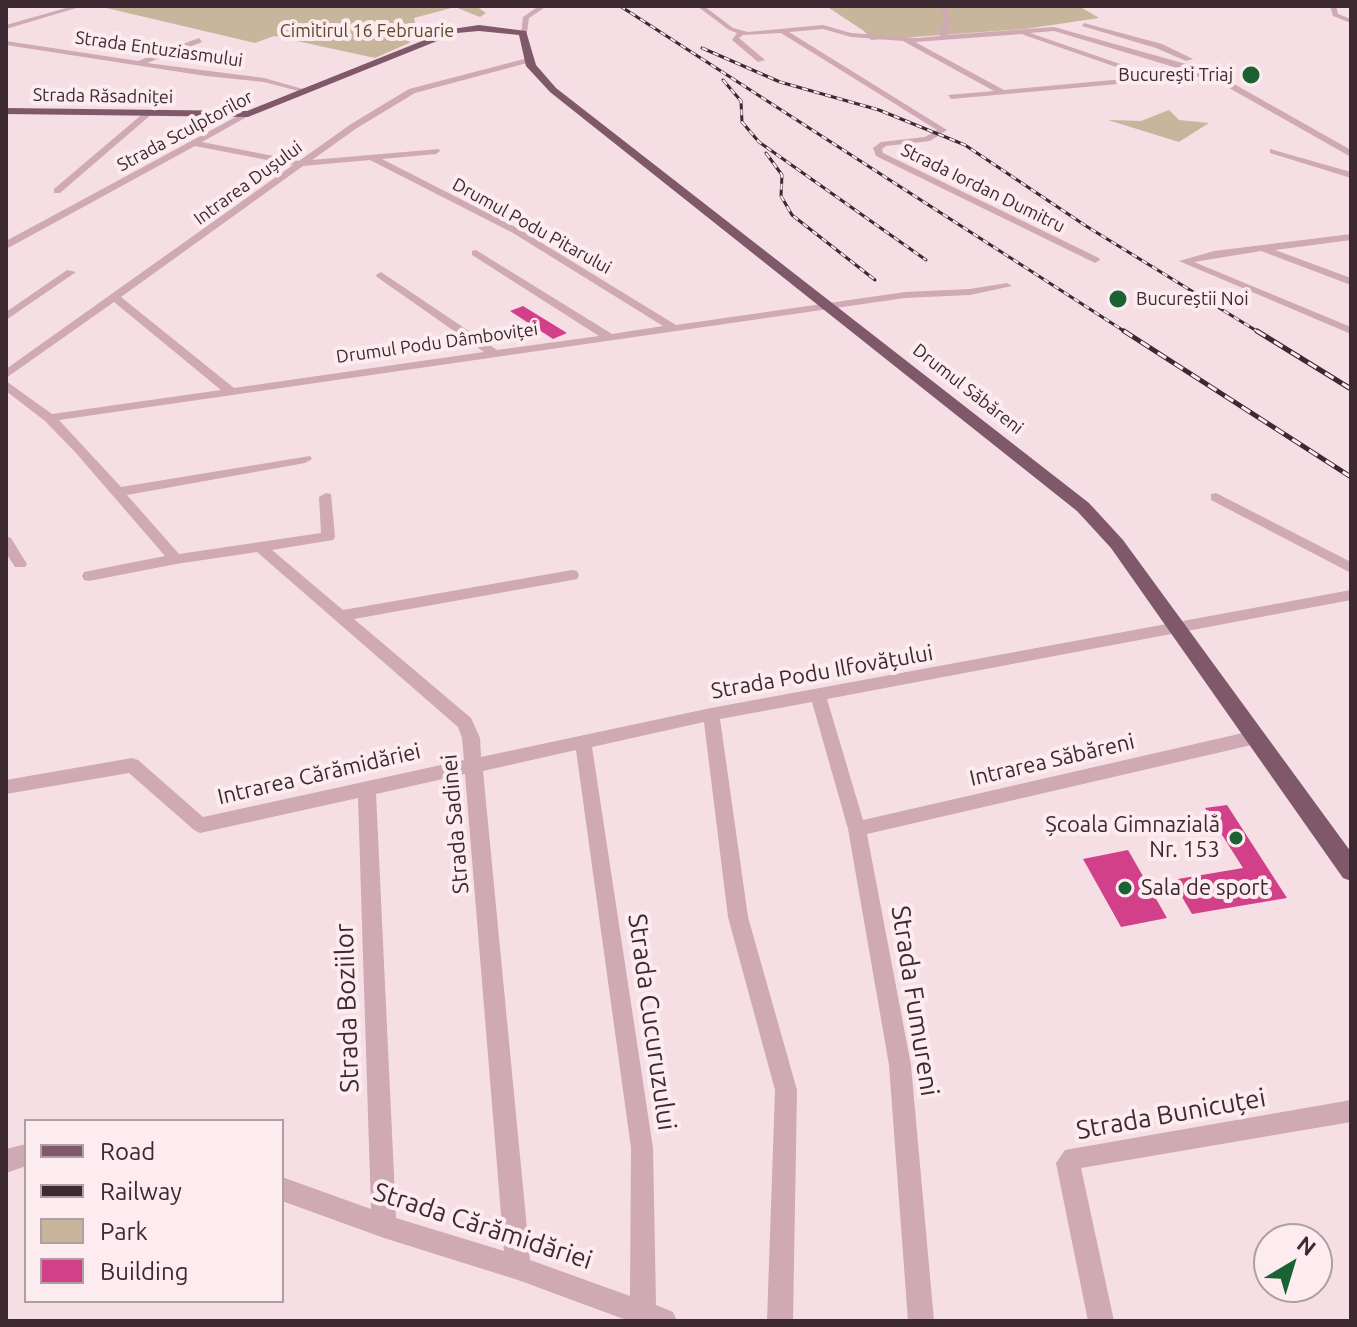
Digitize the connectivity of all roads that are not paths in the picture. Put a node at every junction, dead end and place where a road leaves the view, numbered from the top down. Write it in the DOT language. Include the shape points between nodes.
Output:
graph roads {
  1 [pos="80,6"];
  2 [pos="544,6"];
  3 [pos="700,6"];
  4 [pos="943,6"];
  5 [pos="1333,6"];
  6 [pos="1351,21"];
  7 [pos="1084,25"];
  8 [pos="6,27"];
  9 [pos="1015,31"];
  10 [pos="784,32"];
  11 [pos="523,33"];
  12 [pos="741,33"];
  13 [pos="944,38"];
  14 [pos="199,40"];
  15 [pos="905,40"];
  16 [pos="6,43"];
  17 [pos="528,60"];
  18 [pos="761,60"];
  19 [pos="137,64"];
  20 [pos="1207,73"];
  21 [pos="1157,78"];
  22 [pos="306,91"];
  23 [pos="1004,93"];
  24 [pos="951,97"];
  25 [pos="6,111"];
  26 [pos="149,113"];
  27 [pos="248,114"];
  28 [pos="193,143"];
  29 [pos="436,151"];
  30 [pos="1273,151"];
  31 [pos="1351,154"];
  32 [pos="371,157"];
  33 [pos="301,164"];
  34 [pos="1351,175"];
  35 [pos="57,191"];
  36 [pos="1351,237"];
  37 [pos="1335,240"];
  38 [pos="6,245"];
  39 [pos="1351,245"];
  40 [pos="1263,248"];
  41 [pos="476,253"];
  42 [pos="1095,260"];
  43 [pos="71,272"];
  44 [pos="381,275"];
  45 [pos="1351,282"];
  46 [pos="1007,286"];
  47 [pos="114,296"];
  48 [pos="830,306"];
  49 [pos="6,317"];
  50 [pos="675,329"];
  51 [pos="1351,331"];
  52 [pos="612,339"];
  53 [pos="493,353"];
  54 [pos="6,374"];
  55 [pos="6,385"];
  56 [pos="230,391"];
  57 [pos="49,418"];
  58 [pos="305,459"];
  59 [pos="118,492"];
  60 [pos="326,497"];
  61 [pos="1216,497"];
  62 [pos="7,545"];
  63 [pos="261,548"];
  64 [pos="176,559"];
  65 [pos="20,564"];
  66 [pos="1351,568"];
  67 [pos="572,575"];
  68 [pos="89,576"];
  69 [pos="1351,595"];
  70 [pos="339,616"];
  71 [pos="1179,629"];
  72 [pos="818,695"];
  73 [pos="711,714"];
  74 [pos="1256,737"];
  75 [pos="583,742"];
  76 [pos="474,763"];
  77 [pos="6,787"];
  78 [pos="367,788"];
  79 [pos="857,829"];
  80 [pos="1351,871"];
  81 [pos="1351,1111"];
  82 [pos="284,1190"];
  83 [pos="384,1226"];
  84 [pos="518,1268"];
  85 [pos="653,1317"];
  86 [pos="780,1321"];
  87 [pos="921,1321"];
  88 [pos="1101,1321"];
  1 -- 8 [label="street"];
  2 -- 11 [label="street" via="526,17"];
  3 -- 12 [label="street"];
  4 -- 13 [label="street" via="948,21"];
  5 -- 6 [label="street" via="1335,15"];
  7 -- 20 [label="street" via="1159,46 1210,68"];
  9 -- 13 [label="street"];
  9 -- 20 [label="street" via="1054,29"];
  9 -- 21 [label="street"];
  10 -- 12 [label="street"];
  10 -- 15 [label="street" via="823,27"];
  10 -- 42 [label="street, Strada Iordan Dumitru" via="943,130 927,139 884,144 877,148 879,154"];
  11 -- 17 [label="main road, Drumul Săbăreni"];
  11 -- 22 [label="main road, Strada Sculptorilor" via="455,31"];
  12 -- 18 [label="street" via="735,38"];
  13 -- 15 [label="street"];
  14 -- 19 [label="street"];
  15 -- 23 [label="street"];
  16 -- 19 [label="street, Strada Entuziasmului"];
  17 -- 33 [label="street, Intrarea Dușului" via="412,91"];
  17 -- 48 [label="main road, Drumul Săbăreni" via="553,90"];
  19 -- 22 [label="street, Strada Entuziasmului" via="264,80"];
  20 -- 21 [label="street"];
  20 -- 31 [label="street"];
  21 -- 23 [label="street"];
  22 -- 27 [label="main road, Strada Sculptorilor"];
  23 -- 24 [label="street"];
  25 -- 26 [label="main road, Strada Răsadniței"];
  26 -- 27 [label="main road, Strada Răsadniței"];
  26 -- 35 [label="street"];
  27 -- 28 [label="street, Strada Sculptorilor"];
  28 -- 33 [label="street"];
  28 -- 38 [label="street, Strada Sculptorilor"];
  29 -- 32 [label="street"];
  30 -- 34 [label="street"];
  32 -- 33 [label="street"];
  32 -- 50 [label="street, Drumul Podu Pitarului" via="516,231"];
  33 -- 47 [label="street, Intrarea Dușului"];
  36 -- 37 [label="street"];
  37 -- 39 [label="street"];
  37 -- 40 [label="street"];
  40 -- 45 [label="street"];
  40 -- 51 [label="street" via="1184,261"];
  41 -- 52 [label="street"];
  43 -- 49 [label="street"];
  44 -- 53 [label="street"];
  46 -- 48 [label="street, Drumul Podu Dâmboviței"];
  47 -- 54 [label="street, Intrarea Dușului"];
  47 -- 56 [label="street"];
  48 -- 50 [label="street, Drumul Podu Dâmboviței"];
  48 -- 71 [label="main road, Drumul Săbăreni" via="1083,507"];
  50 -- 52 [label="street, Drumul Podu Dâmboviței"];
  52 -- 53 [label="street, Drumul Podu Dâmboviței"];
  53 -- 56 [label="street, Drumul Podu Dâmboviței"];
  55 -- 57 [label="street"];
  56 -- 57 [label="street, Drumul Podu Dâmboviței"];
  57 -- 59 [label="street"];
  58 -- 59 [label="street"];
  59 -- 64 [label="street"];
  60 -- 63 [label="street" via="328,537"];
  61 -- 66 [label="street"];
  62 -- 65 [label="street"];
  63 -- 64 [label="street"];
  63 -- 70 [label="street, Strada Sadinei"];
  64 -- 68 [label="street"];
  67 -- 70 [label="street"];
  69 -- 71 [label="street, Strada Podu Ilfovățului"];
  70 -- 76 [label="street, Strada Sadinei" via="465,723"];
  71 -- 72 [label="street, Strada Podu Ilfovățului"];
  71 -- 74 [label="main road, Drumul Săbăreni"];
  72 -- 73 [label="street, Strada Podu Ilfovățului"];
  72 -- 79 [label="street, Strada Fumureni"];
  73 -- 75 [label="street, Strada Podu Ilfovățului"];
  73 -- 86 [label="street" via="738,917 786,1090"];
  74 -- 79 [label="street, Intrarea Săbăreni"];
  74 -- 80 [label="main road, Drumul Săbăreni"];
  75 -- 76 [label="street, Strada Podu Ilfovățului"];
  75 -- 85 [label="street, Strada Cucuruzului" via="642,1148"];
  76 -- 78 [label="street, Intrarea Cărămidăriei"];
  76 -- 84 [label="street, Strada Sadinei"];
  77 -- 78 [label="street, Intrarea Cărămidăriei" via="132,765 200,825"];
  78 -- 83 [label="street, Strada Boziilor"];
  79 -- 87 [label="street, Strada Fumureni" via="900,1065"];
  81 -- 88 [label="street, Strada Bunicuței" via="1073,1158 1068,1163"];
  82 -- 83 [label="street, Strada Cărămidăriei"];
  83 -- 84 [label="street, Strada Cărămidăriei"];
  84 -- 85 [label="street, Strada Cărămidăriei"];
}
